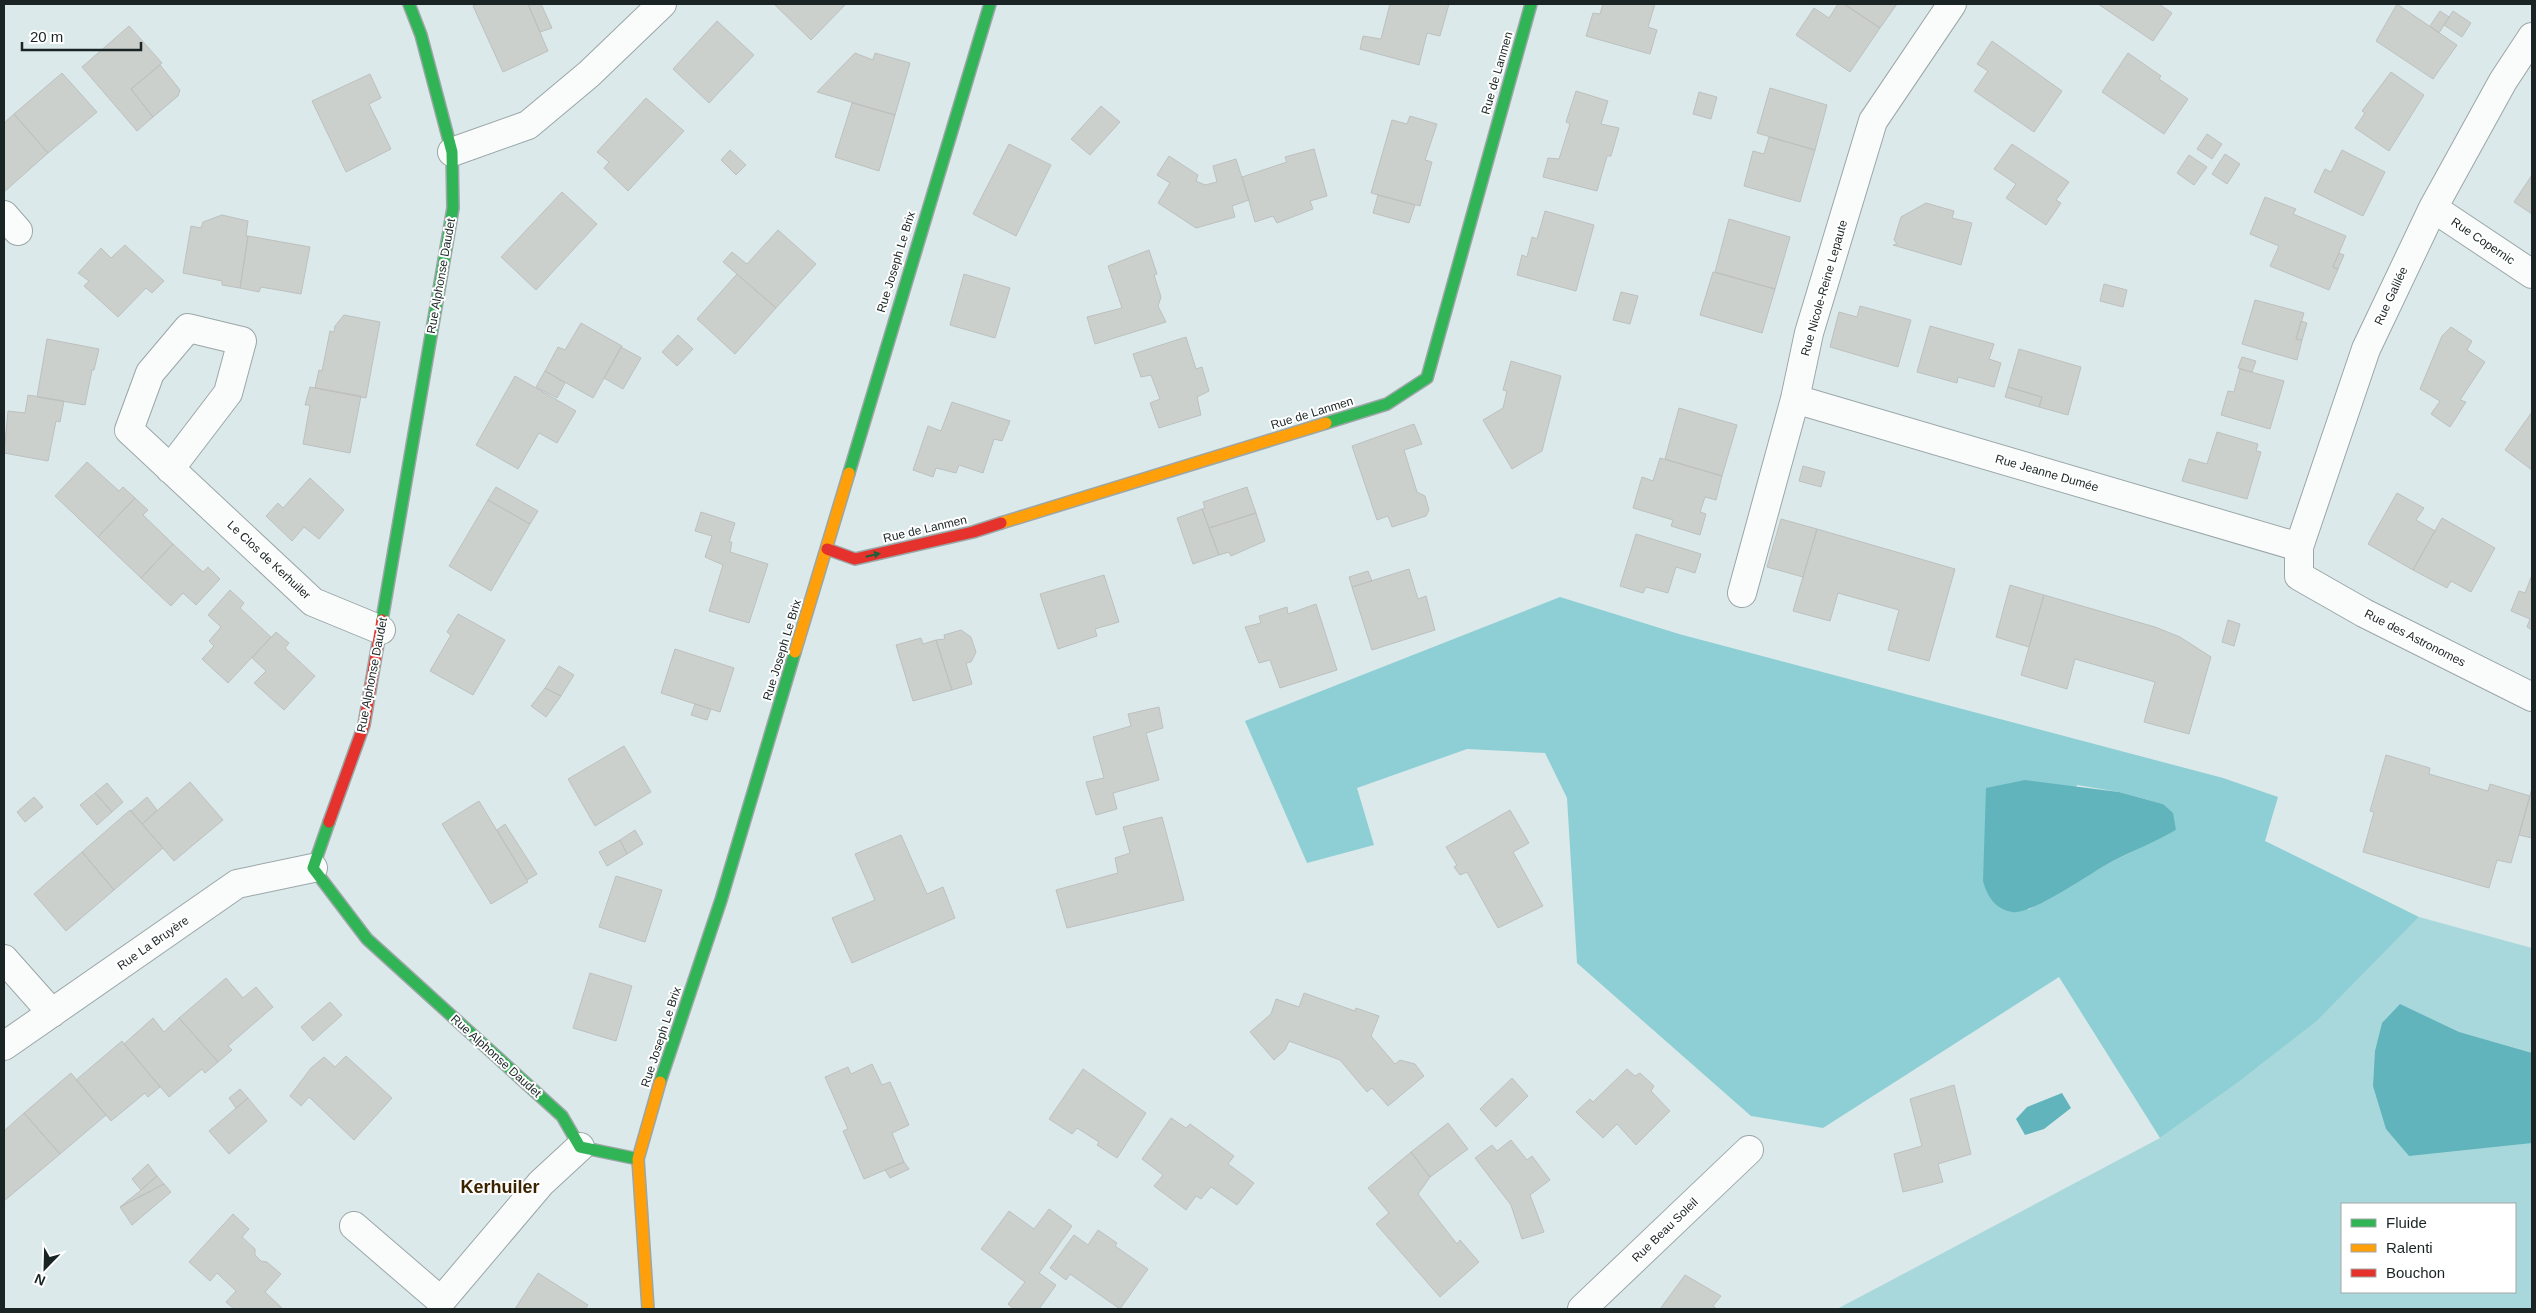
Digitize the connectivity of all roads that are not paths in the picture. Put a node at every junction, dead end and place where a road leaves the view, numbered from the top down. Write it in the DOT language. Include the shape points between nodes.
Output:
graph roads {
  1 [pos="408,4"];
  2 [pos="662,4"];
  3 [pos="990,4"];
  4 [pos="1531,4"];
  5 [pos="1952,4"];
  6 [pos="2532,37"];
  7 [pos="452,152"];
  8 [pos="2433,208"];
  9 [pos="2532,274"];
  10 [pos="1795,399"];
  11 [pos="170,469"];
  12 [pos="2299,547"];
  13 [pos="826,549"];
  14 [pos="2299,576"];
  15 [pos="1742,593"];
  16 [pos="380,630"];
  17 [pos="2532,697"];
  18 [pos="314,868"];
  19 [pos="4,959"];
  20 [pos="52,1013"];
  21 [pos="4,1046"];
  22 [pos="580,1147"];
  23 [pos="1749,1150"];
  24 [pos="638,1158"];
  25 [pos="354,1226"];
  26 [pos="444,1305"];
  27 [pos="648,1309"];
  28 [pos="1582,1309"];
  1 -- 7 [label="street, Rue Alphonse Daudet" via="421,35"];
  2 -- 7 [label="street" via="589,74 528,125"];
  3 -- 13 [label="street, Rue Joseph Le Brix"];
  13 -- 4 [label="street, Rue de Lanmen, one-way" via="855,559 973,532 1388,404 1426,378"];
  5 -- 10 [label="street, Rue Nicole-Reine Lepaute" via="1873,121 1809,333"];
  6 -- 8 [label="street, Rue Galilée" via="2503,81"];
  7 -- 16 [label="street, Rue Alphonse Daudet" via="453,208"];
  8 -- 9 [label="street, Rue Copernic"];
  8 -- 12 [label="street, Rue Galilée" via="2366,349"];
  10 -- 12 [label="street, Rue Jeanne Dumée"];
  10 -- 15 [label="street, Rue Nicole-Reine Lepaute"];
  11 -- 11 [label="street, Le Clos de Kerhuiler" via="129,430 150,373 188,328 242,342 228,393"];
  11 -- 16 [label="street, Le Clos de Kerhuiler" via="313,602"];
  12 -- 14 [label="street, Rue Galilée"];
  13 -- 24 [label="street, Rue Joseph Le Brix" via="721,900"];
  14 -- 17 [label="street, Rue des Astronomes" via="2364,613"];
  16 -- 18 [label="street, Rue Alphonse Daudet" via="364,725"];
  18 -- 20 [label="street, Rue La Bruyère" via="237,884"];
  18 -- 22 [label="street, Rue Alphonse Daudet" via="367,939 562,1116"];
  19 -- 20 [label="street"];
  20 -- 21 [label="street, Rue La Bruyère"];
  22 -- 24 [label="street"];
  22 -- 26 [label="street" via="541,1183"];
  23 -- 28 [label="street, Rue Beau Soleil"];
  24 -- 27 [label="street, Rue Joseph Le Brix"];
  25 -- 26 [label="street"];
}
